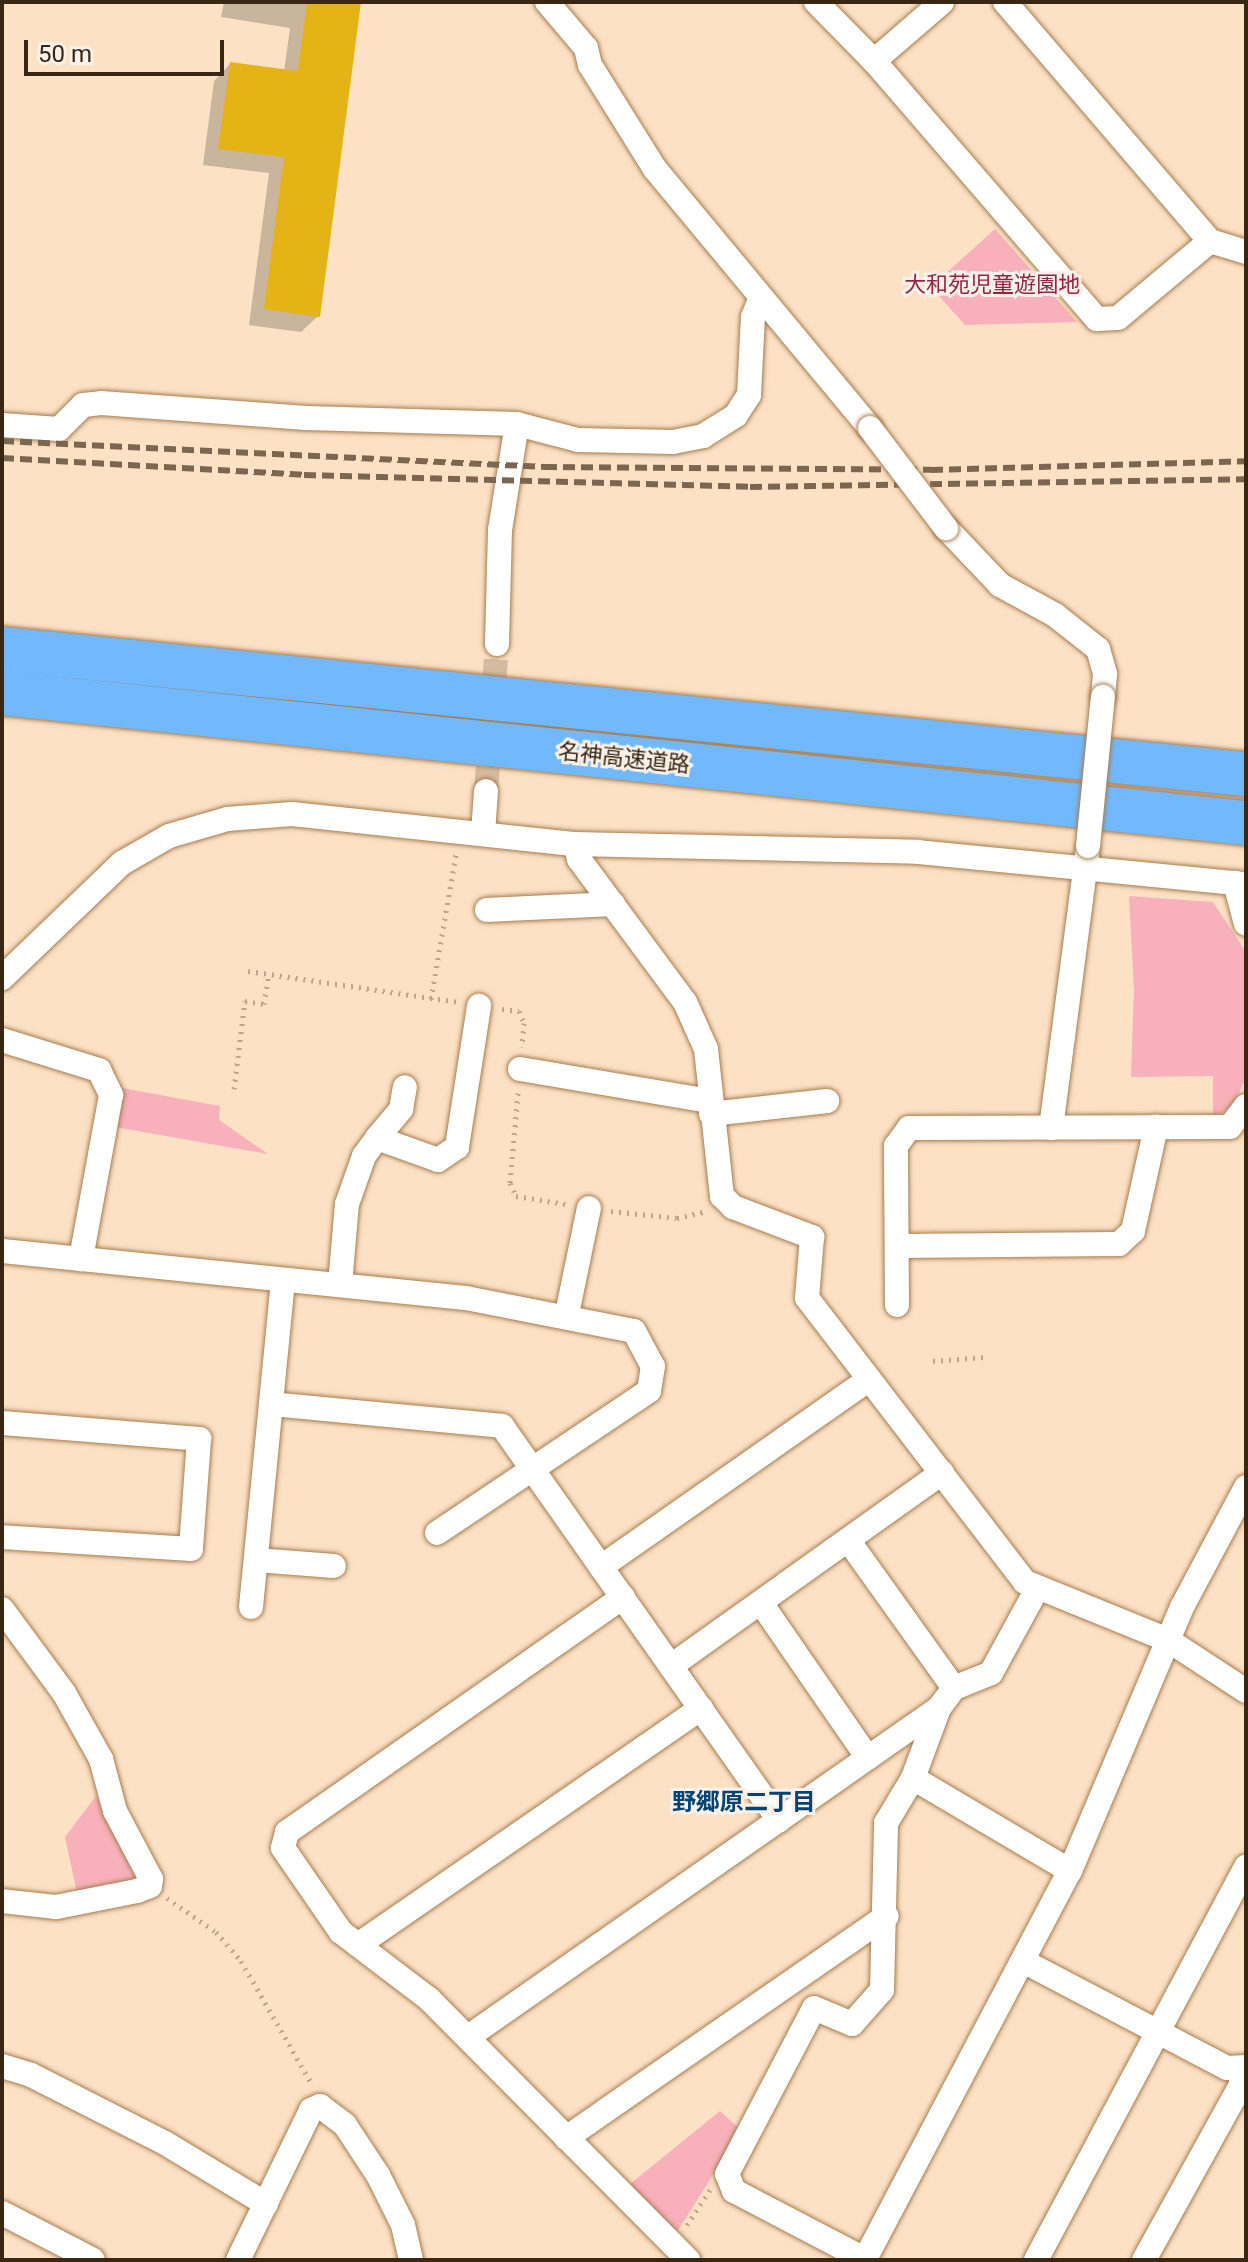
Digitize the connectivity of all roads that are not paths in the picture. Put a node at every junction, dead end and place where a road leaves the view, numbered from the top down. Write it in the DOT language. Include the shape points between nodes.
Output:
graph roads {
  1 [pos="547,2"];
  2 [pos="816,2"];
  3 [pos="942,2"];
  4 [pos="1005,2"];
  5 [pos="874,61"];
  6 [pos="1210,241"];
  7 [pos="1246,252"];
  8 [pos="760,300"];
  9 [pos="517,424"];
  10 [pos="2,425"];
  11 [pos="497,644"];
  12 [pos="2,649"];
  13 [pos="2,693"];
  14 [pos="1246,774"];
  15 [pos="486,791"];
  16 [pos="1246,823"];
  17 [pos="472,831"];
  18 [pos="575,844"];
  19 [pos="1087,857"];
  20 [pos="1241,884"];
  21 [pos="613,904"];
  22 [pos="487,910"];
  23 [pos="1246,924"];
  24 [pos="2,978"];
  25 [pos="479,1006"];
  26 [pos="2,1040"];
  27 [pos="520,1069"];
  28 [pos="405,1087"];
  29 [pos="827,1101"];
  30 [pos="1246,1106"];
  31 [pos="711,1107"];
  32 [pos="1156,1127"];
  33 [pos="1051,1128"];
  34 [pos="377,1138"];
  35 [pos="589,1208"];
  36 [pos="897,1246"];
  37 [pos="2,1251"];
  38 [pos="81,1259"];
  39 [pos="283,1281"];
  40 [pos="340,1285"];
  41 [pos="897,1305"];
  42 [pos="567,1314"];
  43 [pos="869,1379"];
  44 [pos="271,1404"];
  45 [pos="2,1423"];
  46 [pos="534,1472"];
  47 [pos="942,1473"];
  48 [pos="1243,1501"];
  49 [pos="437,1533"];
  50 [pos="2,1537"];
  51 [pos="848,1540"];
  52 [pos="256,1560"];
  53 [pos="334,1566"];
  54 [pos="601,1567"];
  55 [pos="1037,1589"];
  56 [pos="623,1597"];
  57 [pos="761,1603"];
  58 [pos="251,1607"];
  59 [pos="2,1609"];
  60 [pos="1168,1640"];
  61 [pos="671,1666"];
  62 [pos="954,1688"];
  63 [pos="1246,1691"];
  64 [pos="701,1708"];
  65 [pos="939,1708"];
  66 [pos="868,1758"];
  67 [pos="913,1778"];
  68 [pos="779,1820"];
  69 [pos="1246,1867"];
  70 [pos="1070,1871"];
  71 [pos="2,1901"];
  72 [pos="887,1916"];
  73 [pos="358,1945"];
  74 [pos="1023,1961"];
  75 [pos="1158,2032"];
  76 [pos="468,2037"];
  77 [pos="2,2066"];
  78 [pos="1244,2068"];
  79 [pos="566,2138"];
  80 [pos="266,2204"];
  81 [pos="2,2213"];
  82 [pos="93,2260"];
  83 [pos="238,2260"];
  84 [pos="411,2260"];
  85 [pos="688,2260"];
  86 [pos="865,2260"];
  87 [pos="1036,2260"];
  88 [pos="1144,2260"];
  1 -- 8 [label="street" via="586,48 590,65 655,169"];
  2 -- 5 [label="street"];
  3 -- 5 [label="street"];
  4 -- 6 [label="street"];
  5 -- 6 [label="street" via="1097,319 1118,318"];
  6 -- 7 [label="street"];
  8 -- 9 [label="street" via="753,317 749,395 736,415 703,436 640,444 578,440"];
  8 -- 19 [label="street, bridge" via="870,428 946,528 1000,585 1055,615 1098,649 1105,674"];
  9 -- 10 [label="street" via="306,418 101,403 83,405 59,429"];
  9 -- 11 [label="street" via="500,530"];
  12 -- 14 [label="highway, 名神高速道路"];
  13 -- 16 [label="highway, 名神高速道路"];
  15 -- 17 [label="street"];
  17 -- 18 [label="street"];
  17 -- 24 [label="street" via="292,814 227,819 169,836 122,863"];
  18 -- 19 [label="street"];
  18 -- 21 [label="street" via="579,859"];
  19 -- 20 [label="street"];
  19 -- 33 [label="street"];
  20 -- 23 [label="street"];
  21 -- 22 [label="street"];
  21 -- 31 [label="street" via="685,1002 706,1049"];
  25 -- 34 [label="street" via="457,1147 438,1160"];
  26 -- 38 [label="street" via="99,1070 111,1095"];
  27 -- 31 [label="street"];
  28 -- 34 [label="street" via="401,1109"];
  29 -- 31 [label="street"];
  30 -- 32 [label="street" via="1230,1127"];
  31 -- 43 [label="street" via="722,1196 733,1207 812,1237 807,1298"];
  32 -- 33 [label="street"];
  32 -- 36 [label="street" via="1133,1231 1119,1244"];
  33 -- 36 [label="street" via="909,1128 896,1146"];
  34 -- 40 [label="street" via="364,1156 347,1204"];
  35 -- 42 [label="street"];
  36 -- 41 [label="street"];
  37 -- 38 [label="street"];
  38 -- 39 [label="street"];
  39 -- 40 [label="street"];
  39 -- 44 [label="street"];
  40 -- 42 [label="street"];
  42 -- 46 [label="street" via="634,1331 653,1366 649,1391"];
  43 -- 47 [label="street"];
  43 -- 54 [label="street"];
  44 -- 46 [label="street" via="502,1426"];
  44 -- 52 [label="street"];
  45 -- 50 [label="street" via="199,1439 191,1549"];
  46 -- 49 [label="street"];
  46 -- 54 [label="street"];
  47 -- 51 [label="street"];
  47 -- 55 [label="street" via="1025,1582"];
  48 -- 60 [label="street"];
  51 -- 57 [label="street"];
  51 -- 62 [label="street"];
  52 -- 53 [label="street"];
  52 -- 58 [label="street"];
  54 -- 56 [label="street"];
  55 -- 60 [label="street"];
  55 -- 62 [label="street" via="991,1673"];
  56 -- 61 [label="street"];
  56 -- 73 [label="street" via="287,1832 283,1848 341,1932"];
  57 -- 61 [label="street"];
  57 -- 66 [label="street"];
  59 -- 71 [label="street" via="64,1693 101,1759 115,1811 145,1863 150,1886 56,1907"];
  60 -- 63 [label="street"];
  60 -- 70 [label="street"];
  61 -- 64 [label="street"];
  62 -- 65 [label="street"];
  64 -- 68 [label="street"];
  64 -- 73 [label="street"];
  65 -- 66 [label="street"];
  65 -- 67 [label="street"];
  66 -- 68 [label="street"];
  67 -- 70 [label="street"];
  67 -- 72 [label="street" via="886,1823"];
  68 -- 76 [label="street"];
  69 -- 75 [label="street"];
  70 -- 74 [label="street"];
  72 -- 79 [label="street"];
  72 -- 86 [label="street" via="882,1990 852,2024 814,2008 727,2174 734,2191"];
  73 -- 76 [label="street" via="429,1999"];
  74 -- 75 [label="street"];
  74 -- 86 [label="street"];
  75 -- 78 [label="street" via="1227,2068"];
  75 -- 87 [label="street"];
  76 -- 79 [label="street"];
  77 -- 80 [label="street" via="31,2075 165,2143"];
  78 -- 88 [label="street" via="1241,2085"];
  79 -- 85 [label="street" via="645,2229"];
  80 -- 83 [label="street"];
  80 -- 84 [label="street" via="311,2110 320,2106 345,2125 378,2175 403,2225"];
  81 -- 82 [label="street"];
}
